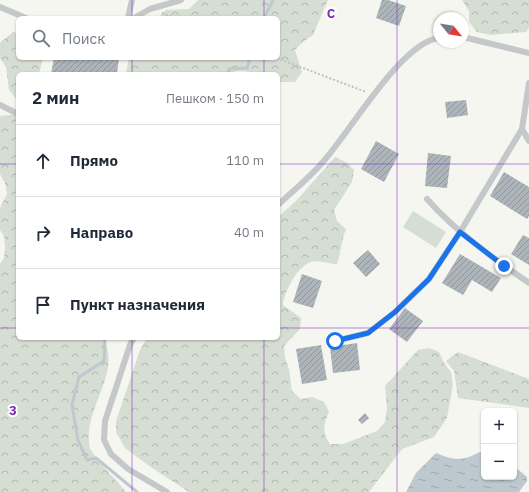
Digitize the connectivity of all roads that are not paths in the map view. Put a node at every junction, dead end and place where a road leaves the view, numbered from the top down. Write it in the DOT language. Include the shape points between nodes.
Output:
graph roads {
  1 [pos="132,0"];
  2 [pos="181,0"];
  3 [pos="0,7"];
  4 [pos="21,16"];
  5 [pos="128,16"];
  6 [pos="137,16"];
  7 [pos="469,38"];
  8 [pos="433,39"];
  9 [pos="529,53"];
  10 [pos="529,83"];
  11 [pos="0,105"];
  12 [pos="16,113"];
  13 [pos="522,129"];
  14 [pos="529,141"];
  15 [pos="427,199"];
  16 [pos="280,203"];
  17 [pos="460,232"];
  18 [pos="529,283"];
  19 [pos="133,340"];
  20 [pos="335,341"];
  21 [pos="167,492"];
  1 -- 5 [label="lane"];
  2 -- 6 [label="lane" via="150,8"];
  3 -- 4 [label="lane"];
  7 -- 9 [label="lane"];
  8 -- 16 [label="lane" via="413,50 372,95 349,130 322,163"];
  10 -- 13 [label="lane"];
  11 -- 12 [label="lane"];
  13 -- 14 [label="lane"];
  13 -- 17 [label="lane"];
  15 -- 17 [label="lane"];
  17 -- 18 [label="lane"];
  17 -- 20 [label="lane" via="429,279 395,312 368,333"];
  19 -- 21 [label="lane" via="105,421 104,440 111,454 123,464"];
}
